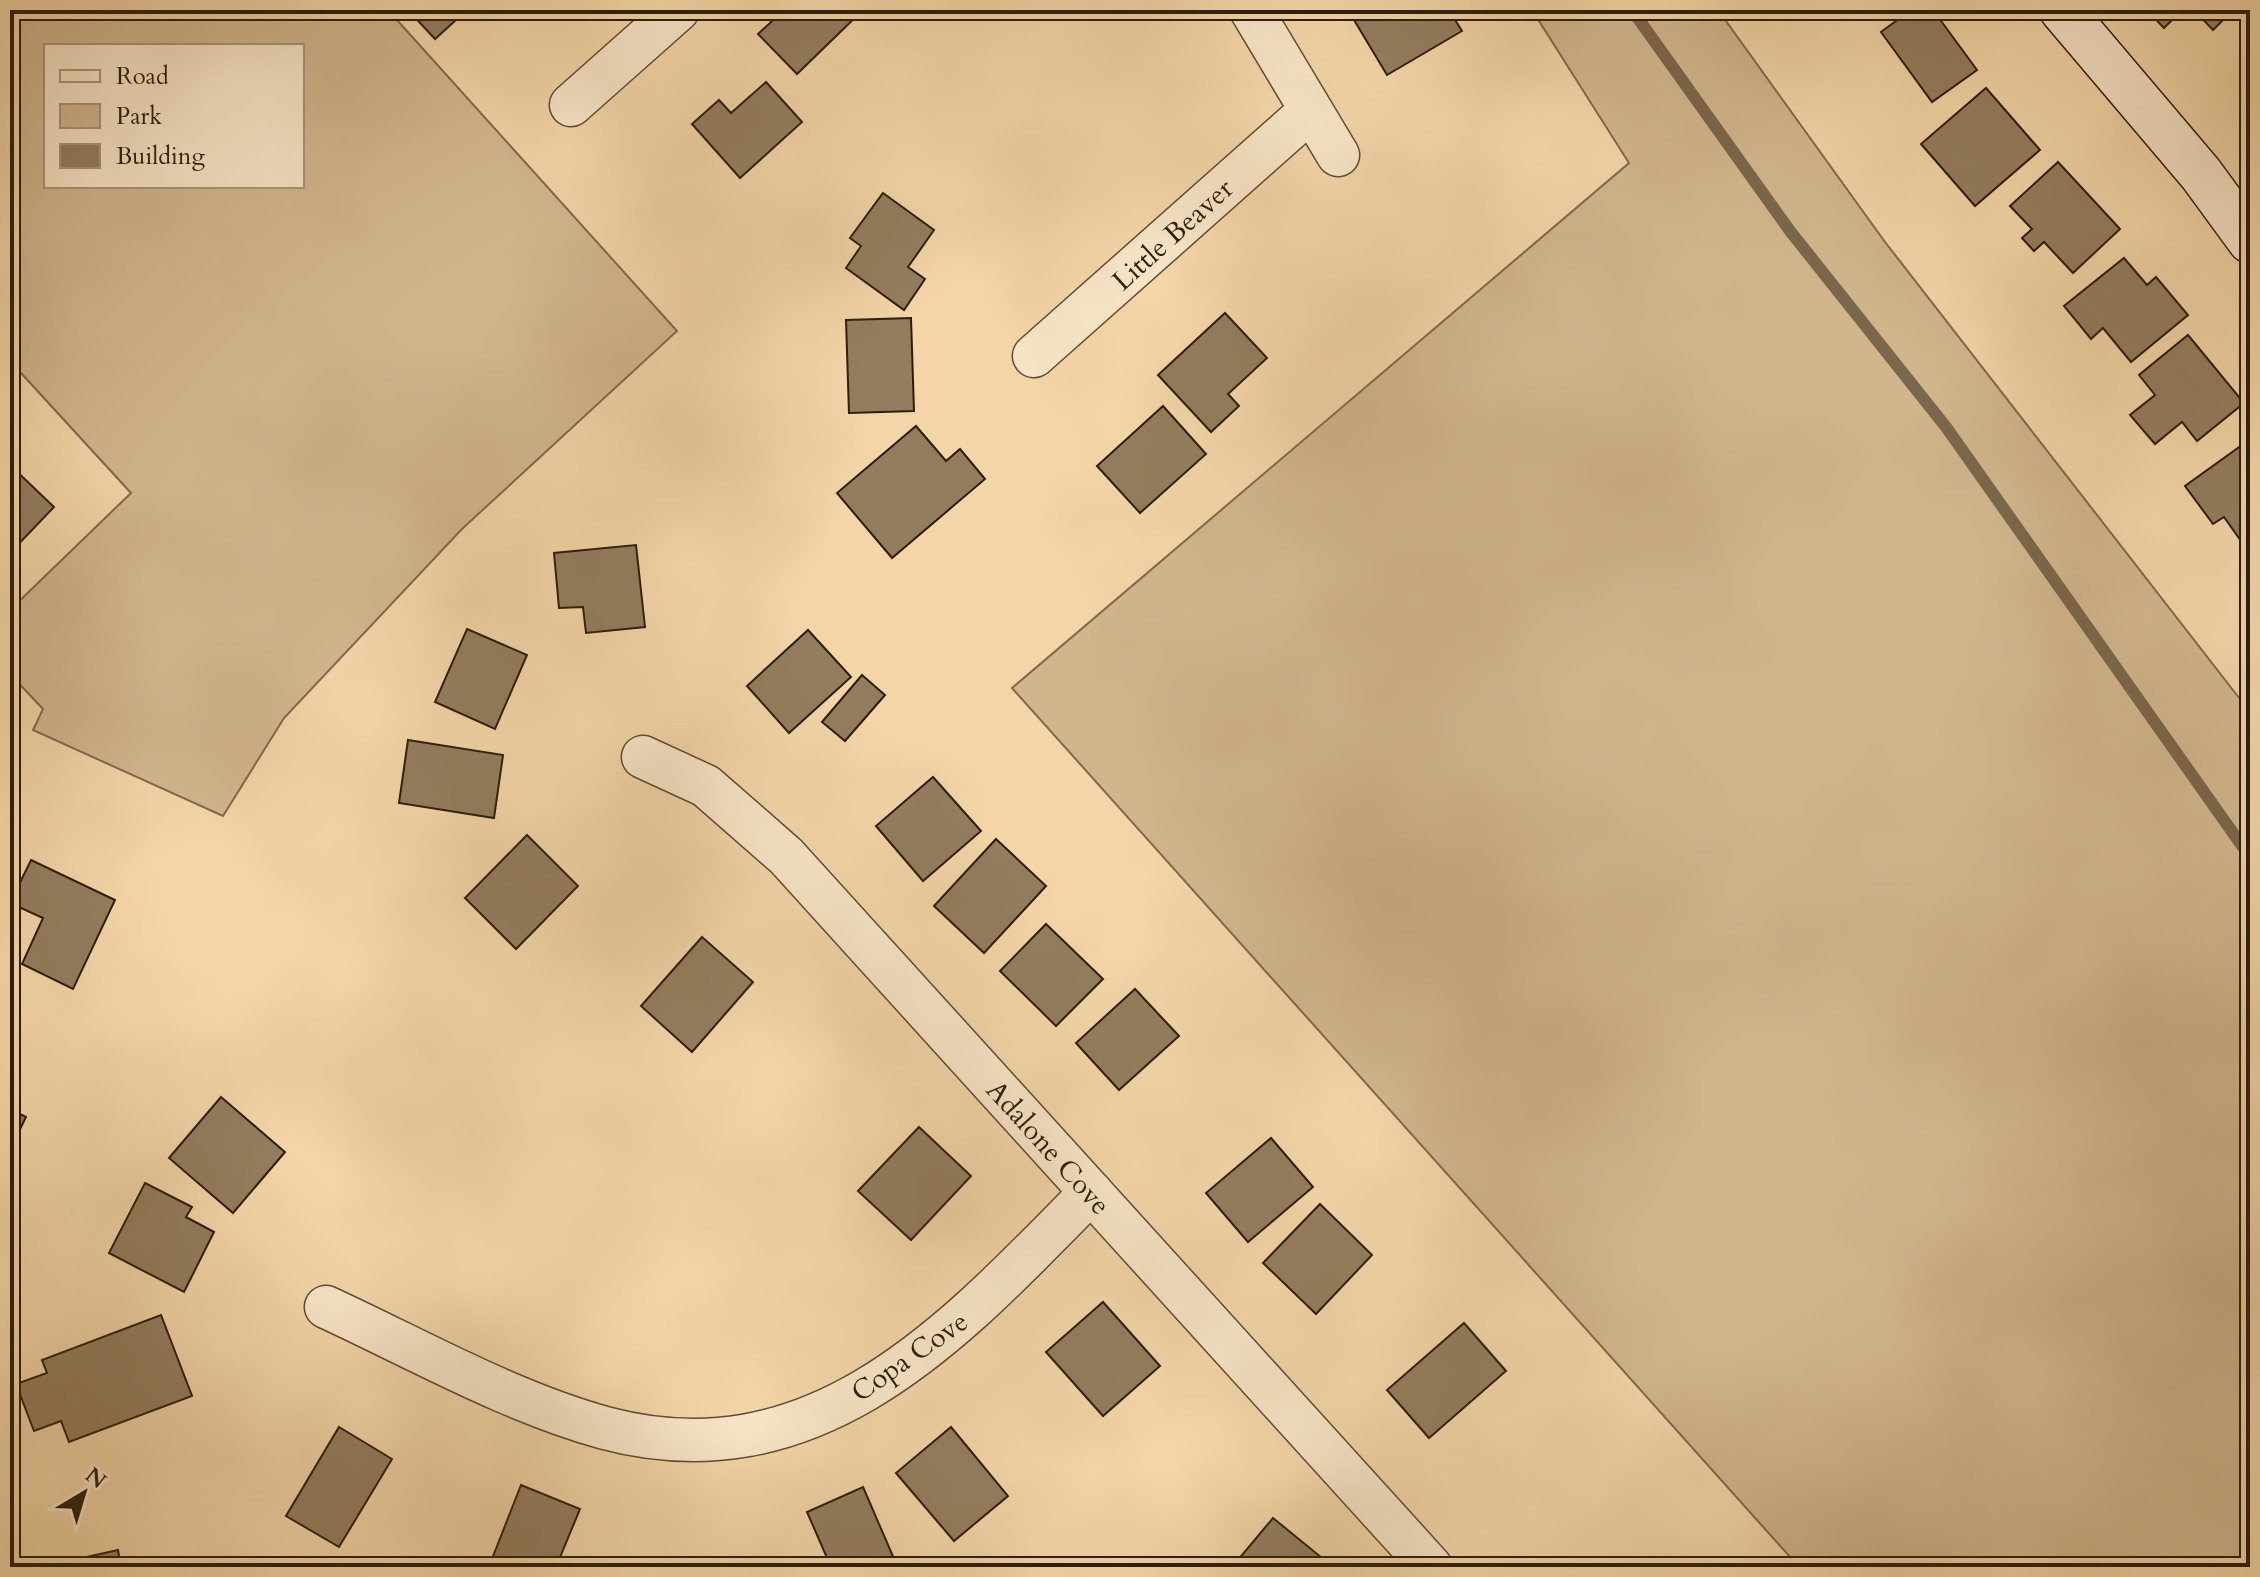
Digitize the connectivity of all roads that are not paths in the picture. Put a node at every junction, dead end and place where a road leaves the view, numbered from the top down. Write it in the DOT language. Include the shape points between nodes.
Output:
graph roads {
  1 [pos="678,10"];
  2 [pos="1251,10"];
  3 [pos="2062,10"];
  4 [pos="571,105"];
  5 [pos="1310,111"];
  6 [pos="1338,155"];
  7 [pos="2250,241"];
  8 [pos="1034,356"];
  9 [pos="643,757"];
  10 [pos="1091,1192"];
  11 [pos="326,1307"];
  12 [pos="1431,1567"];
  1 -- 4 [label="street"];
  2 -- 5 [label="street"];
  3 -- 7 [label="street" via="2201,174"];
  5 -- 6 [label="street"];
  5 -- 8 [label="street, Little Beaver"];
  9 -- 10 [label="street, Adalone Cove" via="706,786 777,847"];
  10 -- 11 [label="street, Copa Cove" via="966,1318 916,1358 842,1403 755,1432 680,1438 605,1428 543,1407"];
  10 -- 12 [label="street, Adalone Cove"];
}
